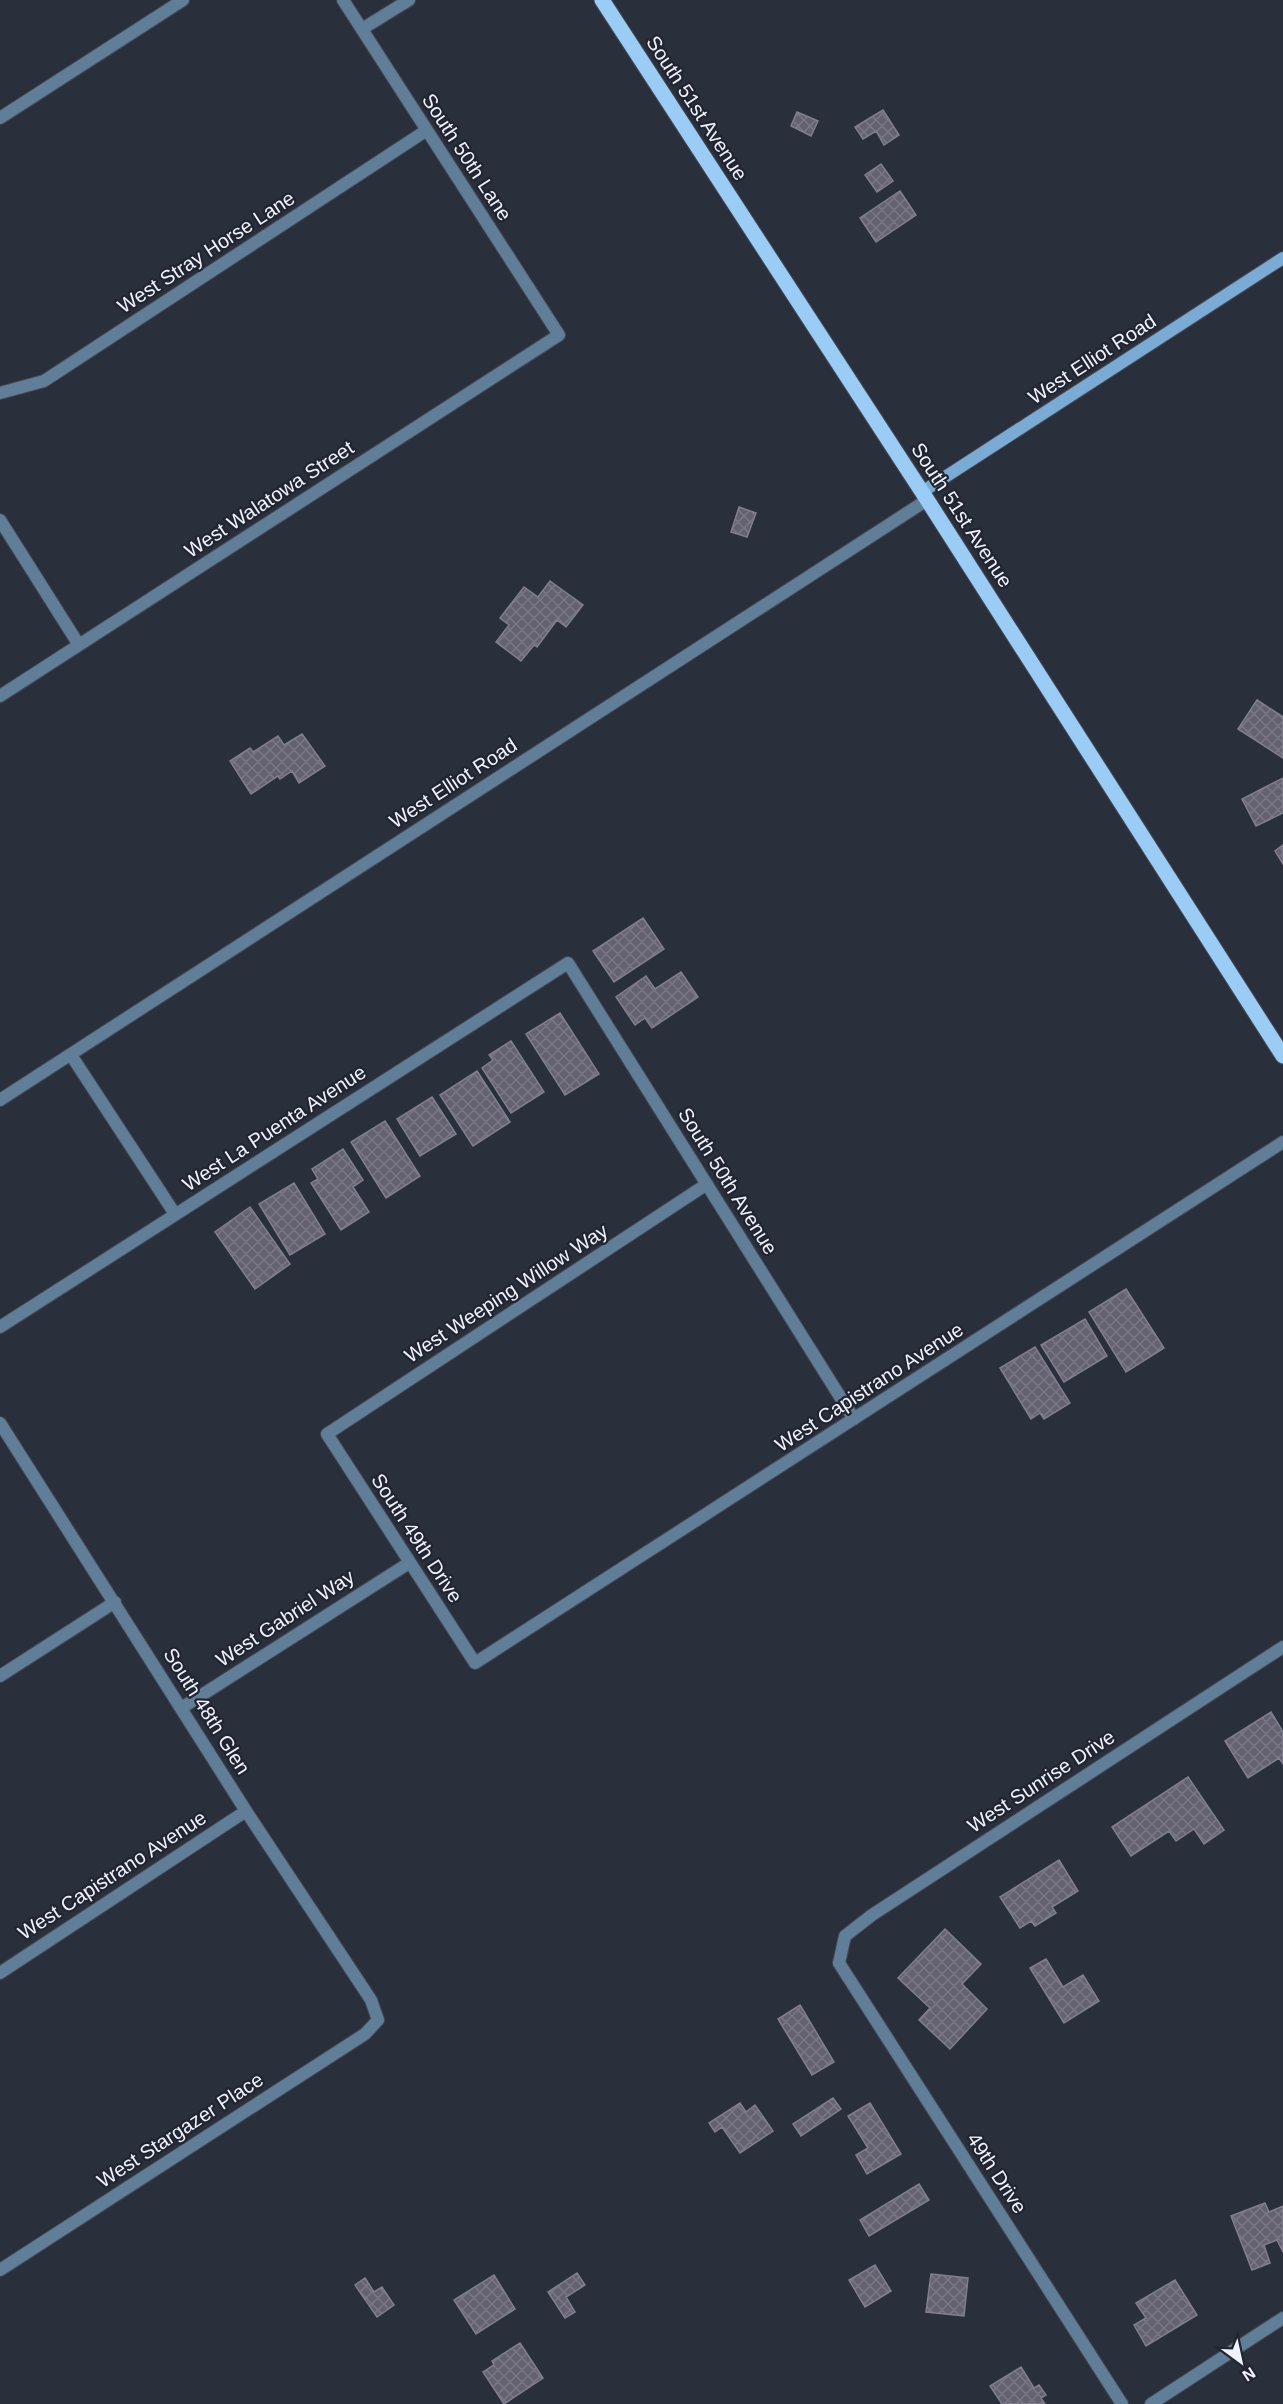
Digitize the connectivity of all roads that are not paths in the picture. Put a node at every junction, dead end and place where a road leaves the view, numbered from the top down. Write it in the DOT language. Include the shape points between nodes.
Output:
graph roads {
  1 [pos="183,0"];
  2 [pos="343,0"];
  3 [pos="409,0"];
  4 [pos="602,0"];
  5 [pos="362,29"];
  6 [pos="0,118"];
  7 [pos="427,130"];
  8 [pos="1283,258"];
  9 [pos="559,335"];
  10 [pos="0,393"];
  11 [pos="925,496"];
  12 [pos="0,520"];
  13 [pos="79,645"];
  14 [pos="0,696"];
  15 [pos="568,963"];
  16 [pos="71,1055"];
  17 [pos="1283,1056"];
  18 [pos="0,1100"];
  19 [pos="1283,1142"];
  20 [pos="707,1184"];
  21 [pos="176,1214"];
  22 [pos="0,1327"];
  23 [pos="854,1419"];
  24 [pos="0,1423"];
  25 [pos="327,1434"];
  26 [pos="409,1563"];
  27 [pos="116,1602"];
  28 [pos="1283,1647"];
  29 [pos="475,1663"];
  30 [pos="0,1676"];
  31 [pos="183,1707"];
  32 [pos="246,1811"];
  33 [pos="839,1962"];
  34 [pos="0,1973"];
  35 [pos="378,2020"];
  36 [pos="0,2270"];
  37 [pos="1283,2318"];
  38 [pos="1122,2404"];
  39 [pos="1151,2404"];
  1 -- 6 [label="street"];
  2 -- 5 [label="street, South 50th Lane"];
  3 -- 5 [label="street"];
  4 -- 11 [label="main road, South 51st Avenue"];
  5 -- 7 [label="street, South 50th Lane"];
  7 -- 9 [label="street, South 50th Lane"];
  7 -- 10 [label="street, West Stray Horse Lane" via="44,381"];
  8 -- 11 [label="main road, West Elliot Road"];
  9 -- 13 [label="street, West Walatowa Street"];
  11 -- 16 [label="street, West Elliot Road"];
  11 -- 17 [label="main road, South 51st Avenue"];
  12 -- 13 [label="street"];
  13 -- 14 [label="street, West Walatowa Street"];
  15 -- 20 [label="street, South 50th Avenue"];
  15 -- 21 [label="street, West La Puenta Avenue"];
  16 -- 18 [label="street, West Elliot Road"];
  16 -- 21 [label="street"];
  19 -- 23 [label="street, West Capistrano Avenue"];
  20 -- 23 [label="street, South 50th Avenue"];
  20 -- 25 [label="street, West Weeping Willow Way"];
  21 -- 22 [label="street, West La Puenta Avenue"];
  23 -- 29 [label="street, West Capistrano Avenue"];
  24 -- 27 [label="street, South 48th Glen"];
  25 -- 26 [label="street, South 49th Drive"];
  26 -- 29 [label="street, South 49th Drive"];
  26 -- 31 [label="street, West Gabriel Way"];
  27 -- 30 [label="street"];
  27 -- 31 [label="street, South 48th Glen"];
  28 -- 33 [label="street, West Sunrise Drive" via="872,1915 845,1936"];
  31 -- 32 [label="street, South 48th Glen"];
  32 -- 34 [label="street, West Capistrano Avenue"];
  32 -- 35 [label="street, South 48th Glen" via="371,2000"];
  33 -- 38 [label="street, 49th Drive"];
  35 -- 36 [label="street, West Stargazer Place" via="365,2034"];
  37 -- 39 [label="street"];
}
